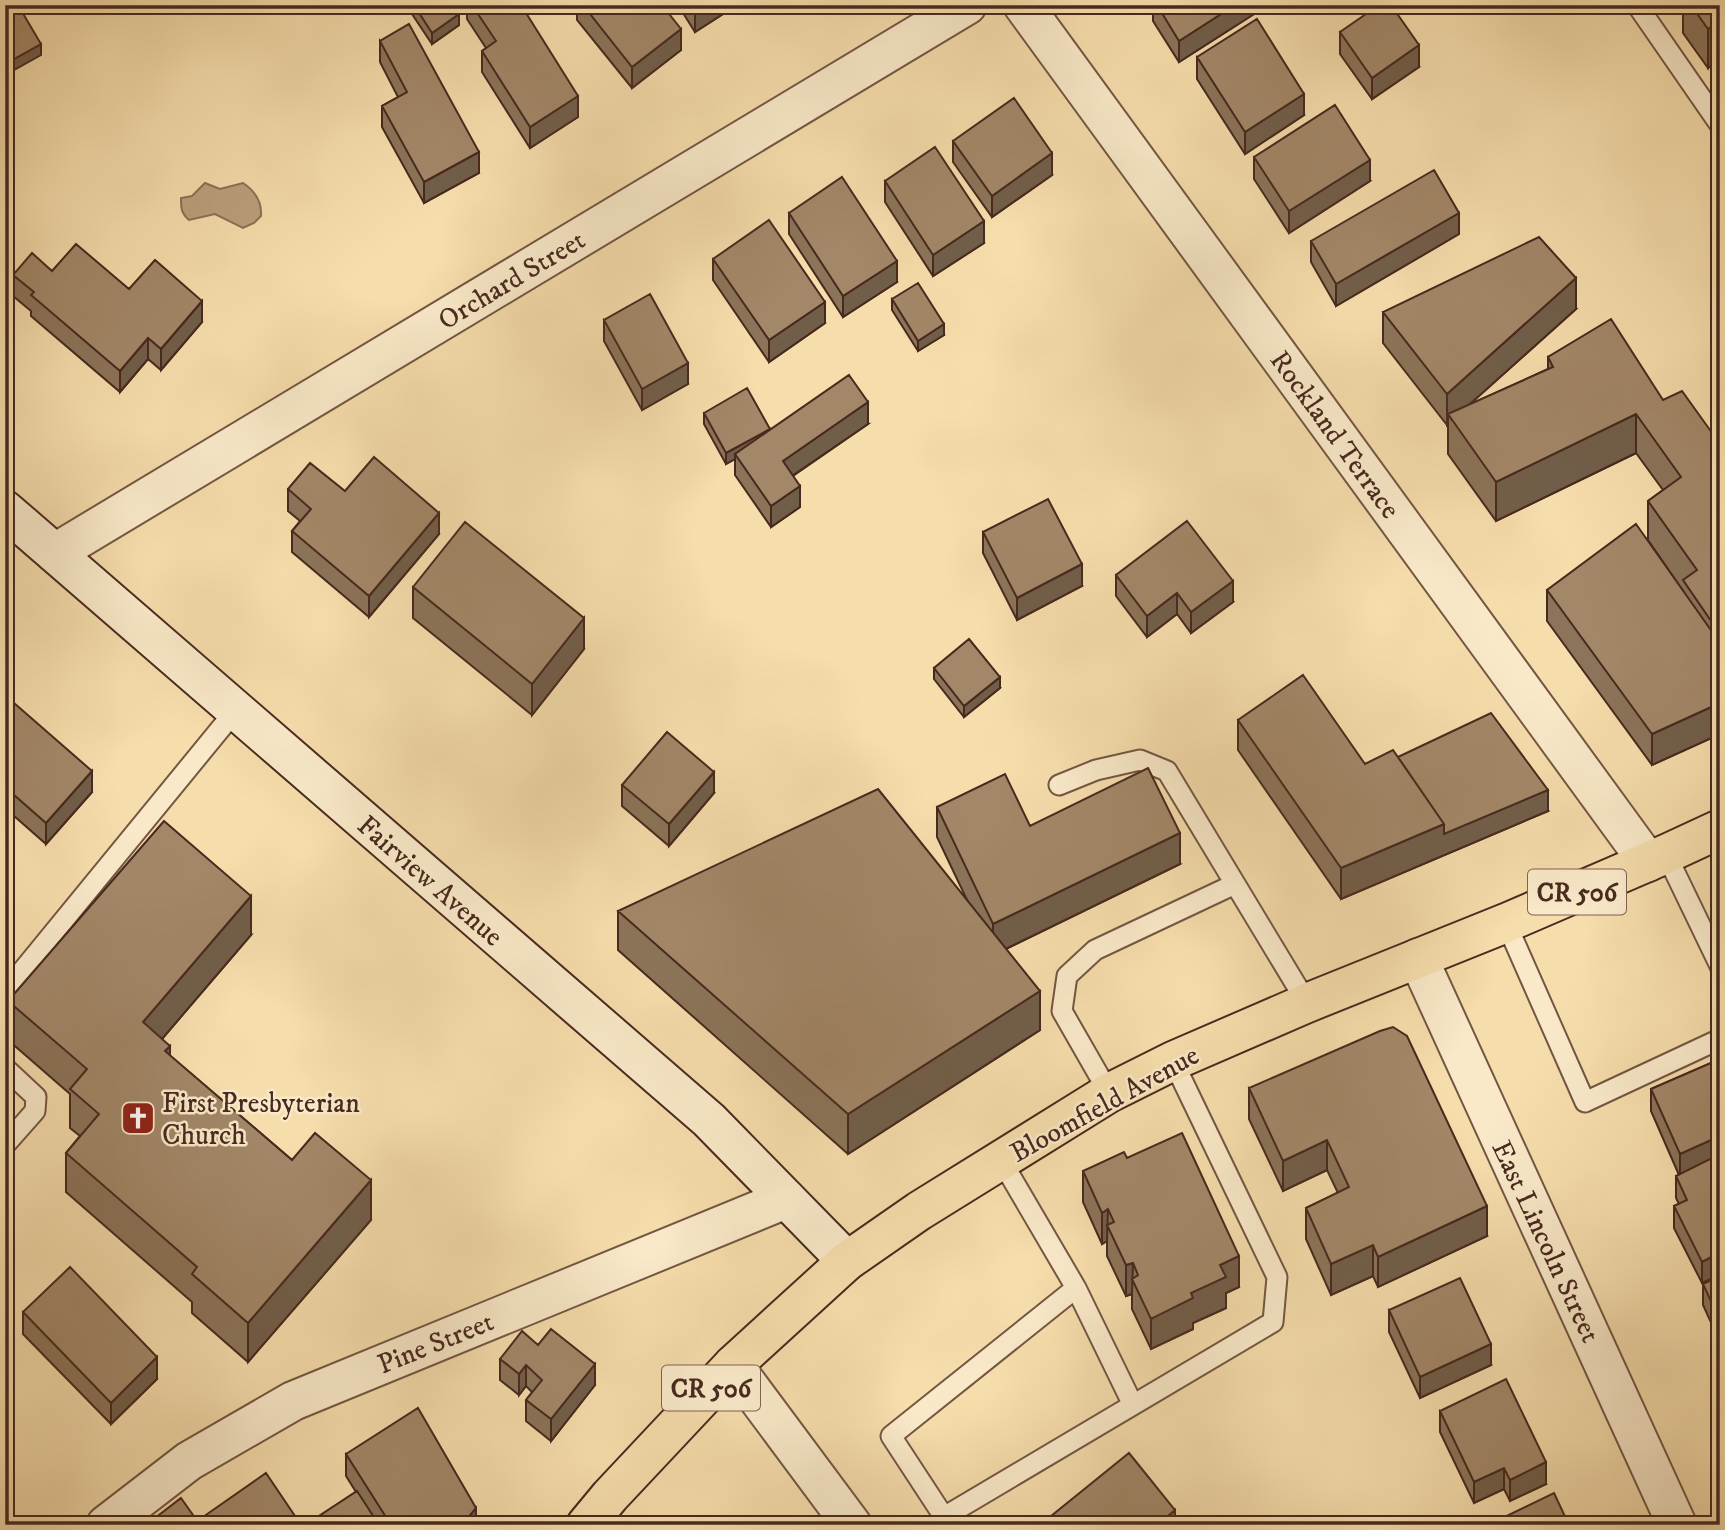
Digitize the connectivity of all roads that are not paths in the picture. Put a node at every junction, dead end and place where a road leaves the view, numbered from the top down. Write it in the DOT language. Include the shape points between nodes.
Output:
graph roads {
  1 [pos="967,5"];
  2 [pos="1023,5"];
  3 [pos="1637,5"];
  4 [pos="1720,125"];
  5 [pos="5,510"];
  6 [pos="55,553"];
  7 [pos="235,711"];
  8 [pos="1059,785"];
  9 [pos="1720,829"];
  10 [pos="1657,858"];
  11 [pos="1235,884"];
  12 [pos="1506,923"];
  13 [pos="1418,957"];
  14 [pos="1720,966"];
  15 [pos="5,992"];
  16 [pos="1307,1003"];
  17 [pos="1720,1039"];
  18 [pos="1173,1061"];
  19 [pos="5,1068"];
  20 [pos="1109,1094"];
  21 [pos="5,1145"];
  22 [pos="1001,1160"];
  23 [pos="786,1199"];
  24 [pos="847,1262"];
  25 [pos="1076,1288"];
  26 [pos="733,1365"];
  27 [pos="1133,1405"];
  28 [pos="106,1525"];
  29 [pos="586,1525"];
  30 [pos="852,1525"];
  31 [pos="1677,1525"];
  1 -- 6 [label="street, Orchard Street"];
  2 -- 10 [label="street, Rockland Terrace"];
  3 -- 4 [label="lane"];
  5 -- 6 [label="street, Fairview Avenue"];
  6 -- 7 [label="street, Fairview Avenue"];
  7 -- 15 [label="lane"];
  7 -- 23 [label="street, Fairview Avenue" via="709,1120"];
  8 -- 11 [label="lane" via="1140,760 1167,771"];
  9 -- 10 [label="main road, Bloomfield Avenue / CR 506"];
  10 -- 12 [label="main road, Bloomfield Avenue / CR 506"];
  10 -- 14 [label="lane"];
  11 -- 16 [label="lane"];
  11 -- 20 [label="lane" via="1095,950 1067,976 1062,1011"];
  12 -- 13 [label="main road, Bloomfield Avenue / CR 506"];
  12 -- 17 [label="lane" via="1585,1102"];
  13 -- 16 [label="main road, Bloomfield Avenue / CR 506"];
  13 -- 31 [label="street, East Lincoln Street"];
  16 -- 18 [label="main road, Bloomfield Avenue / CR 506"];
  18 -- 20 [label="main road, Bloomfield Avenue / CR 506"];
  18 -- 27 [label="lane" via="1277,1277 1273,1322"];
  19 -- 21 [label="lane" via="36,1097 35,1111"];
  20 -- 22 [label="main road, Bloomfield Avenue / CR 506"];
  22 -- 24 [label="main road, Bloomfield Avenue / CR 506"];
  22 -- 25 [label="lane"];
  23 -- 24 [label="street, Fairview Avenue"];
  23 -- 28 [label="street, Pine Street" via="293,1401 189,1461"];
  24 -- 26 [label="main road, Bloomfield Avenue / CR 506"];
  25 -- 27 [label="lane"];
  25 -- 27 [label="lane" via="891,1436 944,1517"];
  26 -- 29 [label="main road, Bloomfield Avenue / CR 506"];
  26 -- 30 [label="street"];
}
